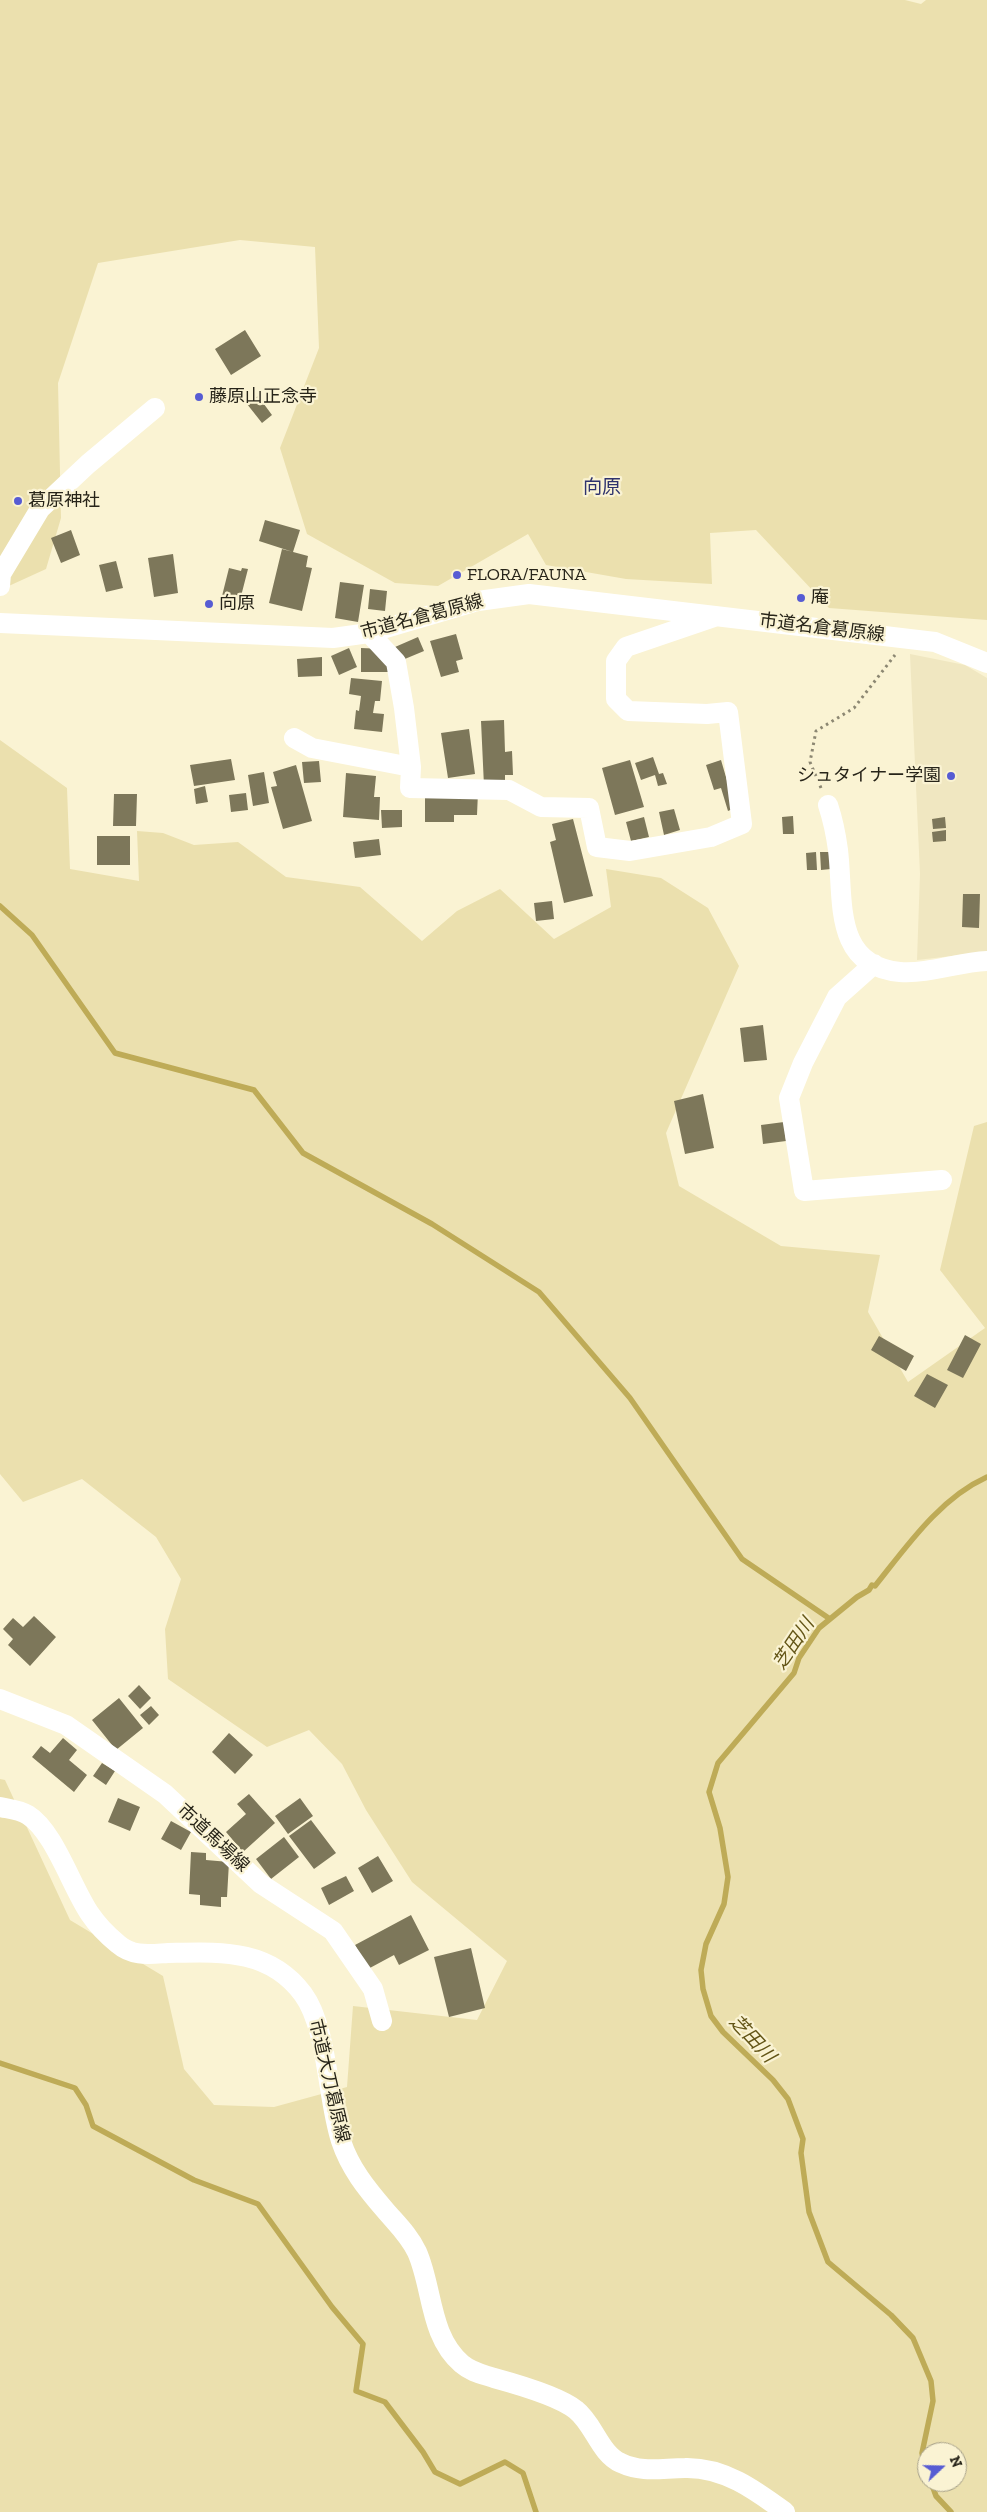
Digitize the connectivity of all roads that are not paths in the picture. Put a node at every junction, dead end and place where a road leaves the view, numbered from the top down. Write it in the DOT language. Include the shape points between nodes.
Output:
graph roads {
  1 [pos="155,408"];
  2 [pos="0,586"];
  3 [pos="718,616"];
  4 [pos="0,623"];
  5 [pos="369,633"];
  6 [pos="986,661"];
  7 [pos="294,738"];
  8 [pos="412,767"];
  9 [pos="828,806"];
  10 [pos="987,960"];
  11 [pos="874,964"];
  12 [pos="942,1180"];
  13 [pos="0,1699"];
  14 [pos="0,1807"];
  15 [pos="382,2021"];
  16 [pos="785,2512"];
  1 -- 2 [label="street" via="40,509 1,574"];
  3 -- 5 [label="street, 市道名倉葛原線" via="529,594 478,601"];
  3 -- 6 [label="street, 市道名倉葛原線" via="935,642"];
  3 -- 8 [label="street" via="626,647 616,661 616,699 628,711 728,712 742,824 711,837 630,851 597,847 589,808 541,807 509,790 410,788"];
  4 -- 5 [label="street, 市道名倉葛原線" via="333,638"];
  5 -- 8 [label="street" via="396,662"];
  7 -- 8 [label="street" via="312,748"];
  9 -- 11 [label="street" via="838,851 842,918 853,945"];
  10 -- 11 [label="street" via="926,972 901,972"];
  11 -- 12 [label="street" via="837,996 789,1098 804,1191"];
  13 -- 15 [label="street, 市道馬場線" via="66,1725 157,1788 261,1884 333,1931 373,1989"];
  14 -- 16 [label="street, 市道大刀葛原線" via="26,1814 43,1829 89,1913 122,1947 143,1955 221,1952 255,1958 274,1968 302,1992 318,2025 329,2093 352,2169 416,2249 438,2330 446,2347 469,2371 510,2383 576,2410 613,2459 621,2464 642,2470 687,2468 711,2471 742,2482"];
}
